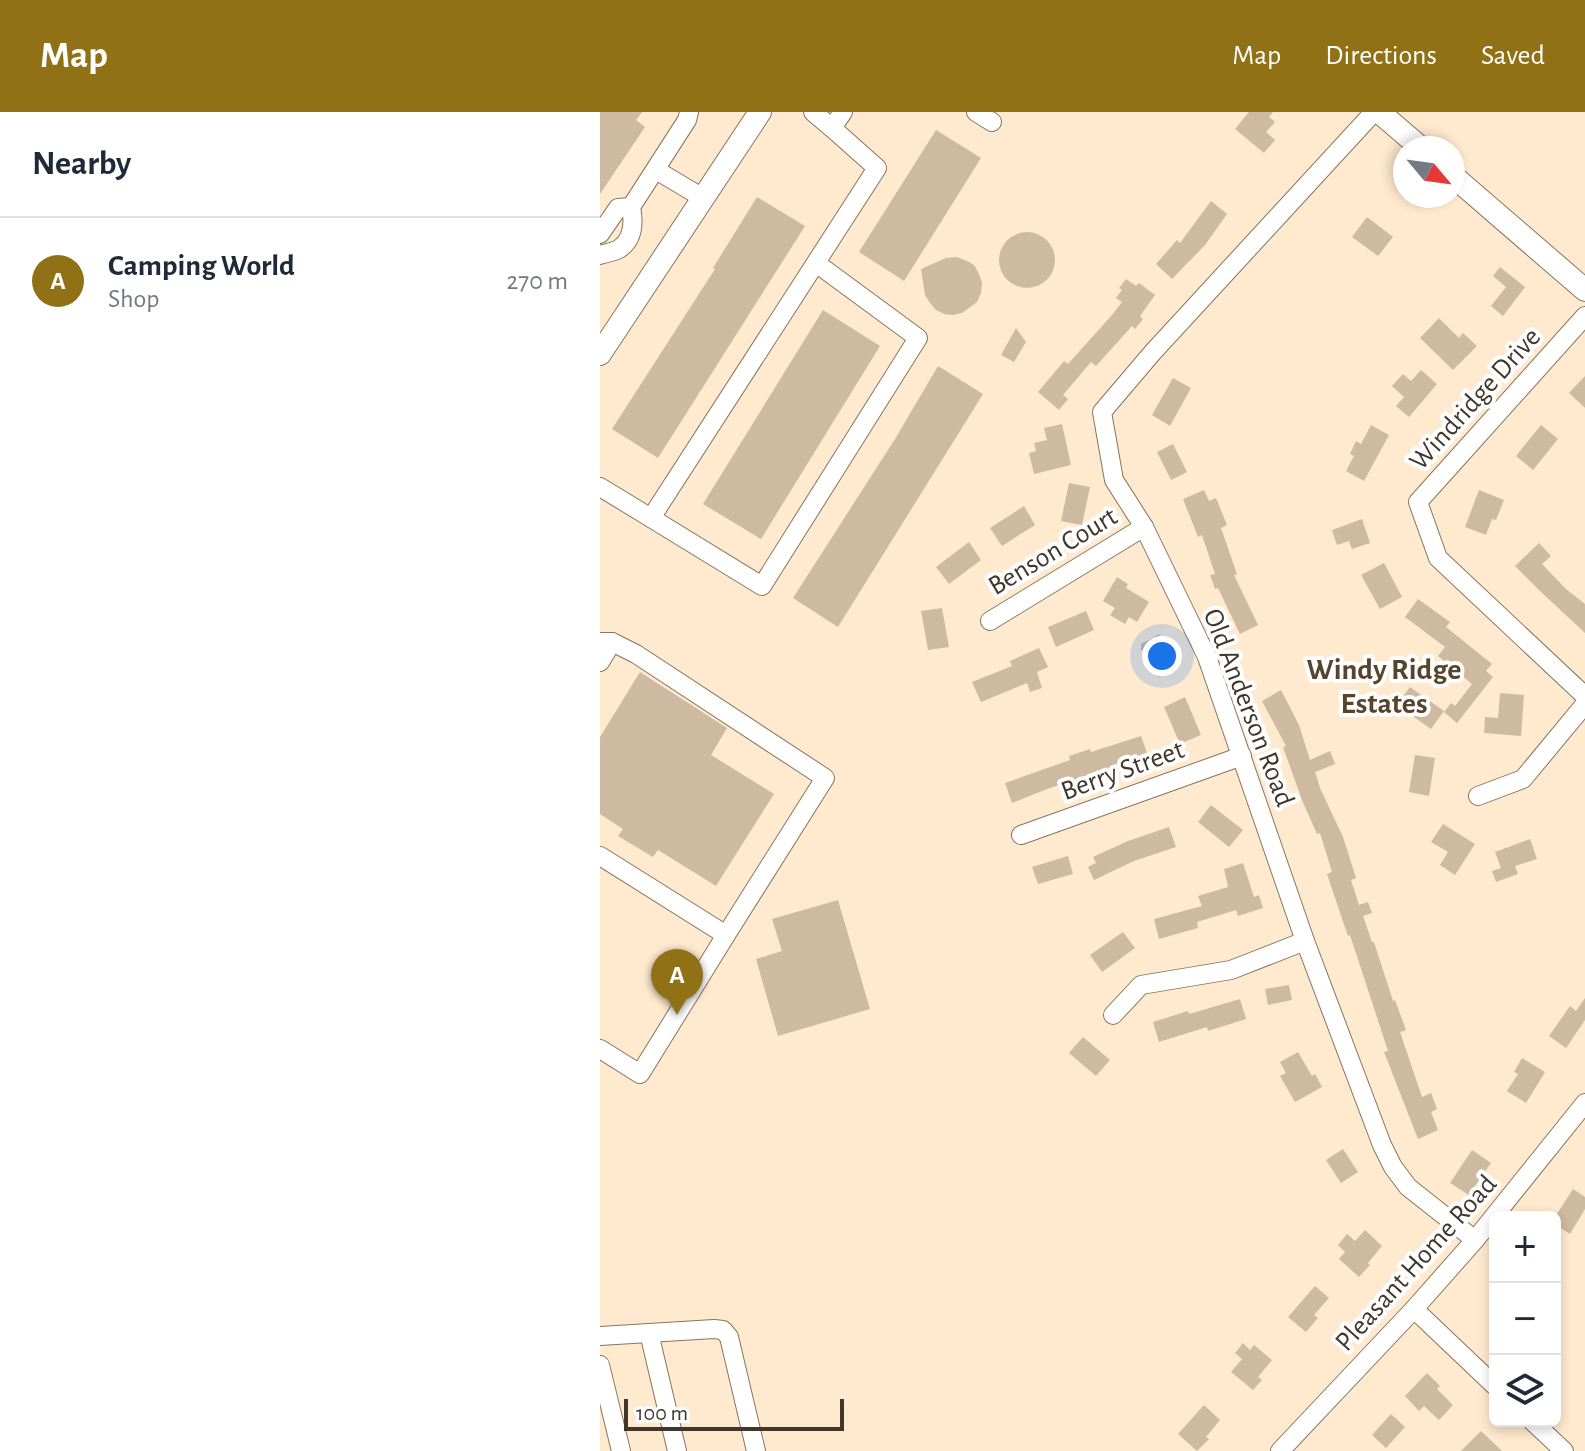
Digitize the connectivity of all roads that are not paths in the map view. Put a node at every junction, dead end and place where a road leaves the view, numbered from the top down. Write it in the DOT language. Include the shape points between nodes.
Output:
graph roads {
  1 [pos="689,112"];
  2 [pos="760,112"];
  3 [pos="813,112"];
  4 [pos="1376,112"];
  5 [pos="838,120"];
  6 [pos="1406,136"];
  7 [pos="656,170"];
  8 [pos="1465,186"];
  9 [pos="703,198"];
  10 [pos="631,207"];
  11 [pos="600,234"];
  12 [pos="600,253"];
  13 [pos="816,263"];
  14 [pos="1585,290"];
  15 [pos="1585,316"];
  16 [pos="600,354"];
  17 [pos="600,487"];
  18 [pos="651,518"];
  19 [pos="1144,527"];
  20 [pos="990,621"];
  21 [pos="606,642"];
  22 [pos="600,662"];
  23 [pos="1585,696"];
  24 [pos="1585,704"];
  25 [pos="1242,756"];
  26 [pos="1478,796"];
  27 [pos="1021,835"];
  28 [pos="600,856"];
  29 [pos="726,935"];
  30 [pos="1305,941"];
  31 [pos="1113,1015"];
  32 [pos="600,1049"];
  33 [pos="1585,1103"];
  34 [pos="1475,1240"];
  35 [pos="1414,1309"];
  36 [pos="649,1333"];
  37 [pos="600,1336"];
  38 [pos="600,1365"];
  39 [pos="1489,1380"];
  40 [pos="1538,1427"];
  41 [pos="621,1451"];
  42 [pos="677,1451"];
  43 [pos="756,1451"];
  44 [pos="1280,1451"];
  45 [pos="1564,1451"];
  1 -- 7 [label="street"];
  2 -- 9 [label="main road"];
  3 -- 5 [label="street"];
  4 -- 6 [label="main road"];
  4 -- 19 [label="street, Old Anderson Road" via="1102,412 1114,480"];
  5 -- 13 [label="street" via="877,168"];
  7 -- 9 [label="street"];
  7 -- 10 [label="street"];
  8 -- 14 [label="main road"];
  9 -- 16 [label="main road"];
  10 -- 11 [label="street" via="618,208"];
  10 -- 12 [label="street" via="627,241"];
  13 -- 18 [label="street"];
  13 -- 18 [label="street" via="918,338 762,586"];
  15 -- 23 [label="street, Windridge Drive" via="1418,502 1438,558"];
  17 -- 18 [label="street"];
  19 -- 20 [label="street, Benson Court"];
  19 -- 25 [label="street, Old Anderson Road" via="1207,657"];
  21 -- 22 [label="street"];
  21 -- 29 [label="street" via="636,654 825,778"];
  24 -- 26 [label="street" via="1523,779"];
  25 -- 27 [label="street, Berry Street"];
  25 -- 30 [label="street, Old Anderson Road"];
  28 -- 29 [label="street"];
  29 -- 32 [label="street" via="640,1074"];
  30 -- 31 [label="street" via="1231,970 1141,985"];
  30 -- 34 [label="street, Old Anderson Road" via="1393,1167 1408,1187"];
  33 -- 34 [label="street, Pleasant Home Road"];
  34 -- 35 [label="street, Pleasant Home Road"];
  35 -- 39 [label="street"];
  35 -- 44 [label="street, Pleasant Home Road"];
  36 -- 37 [label="street"];
  36 -- 42 [label="street"];
  36 -- 43 [label="street" via="723,1330"];
  38 -- 41 [label="street"];
  40 -- 45 [label="street"];
}
